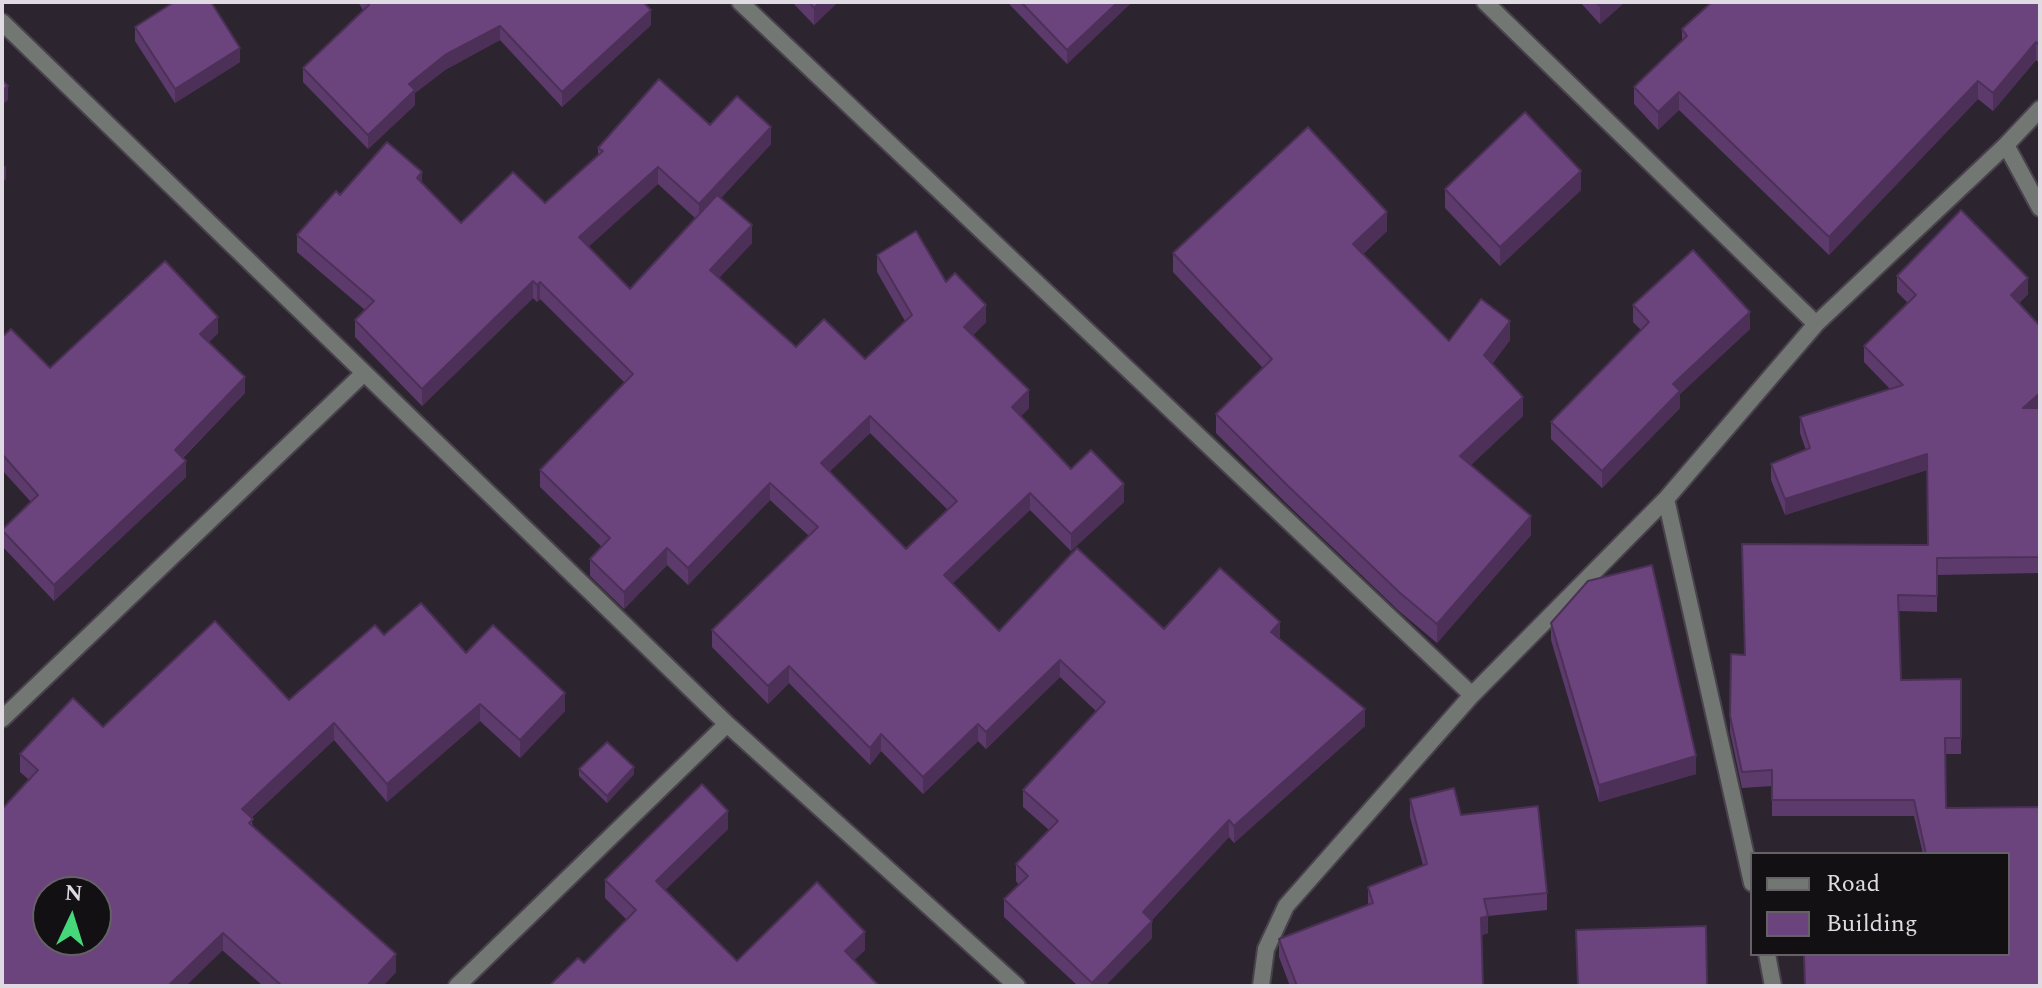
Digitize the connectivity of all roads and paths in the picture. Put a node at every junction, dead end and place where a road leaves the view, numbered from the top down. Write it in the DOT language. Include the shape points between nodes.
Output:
graph roads {
  1 [pos="740,2"];
  2 [pos="1485,2"];
  3 [pos="2,22"];
  4 [pos="2040,109"];
  5 [pos="2006,145"];
  6 [pos="2040,208"];
  7 [pos="1816,324"];
  8 [pos="363,374"];
  9 [pos="1666,499"];
  10 [pos="1472,695"];
  11 [pos="2,719"];
  12 [pos="727,724"];
  13 [pos="1750,874"];
  14 [pos="1767,956"];
  15 [pos="457,986"];
  16 [pos="1017,986"];
  17 [pos="1261,986"];
  18 [pos="1773,986"];
  1 -- 10 [label="street"];
  2 -- 7 [label="street"];
  3 -- 8 [label="street"];
  4 -- 5 [label="street"];
  5 -- 6 [label="street"];
  5 -- 7 [label="street"];
  7 -- 9 [label="street"];
  8 -- 11 [label="street"];
  8 -- 12 [label="street"];
  9 -- 10 [label="street"];
  9 -- 13 [label="street"];
  10 -- 17 [label="street" via="1286,906 1266,949"];
  12 -- 15 [label="street"];
  12 -- 16 [label="street"];
  14 -- 18 [label="street"];
}
